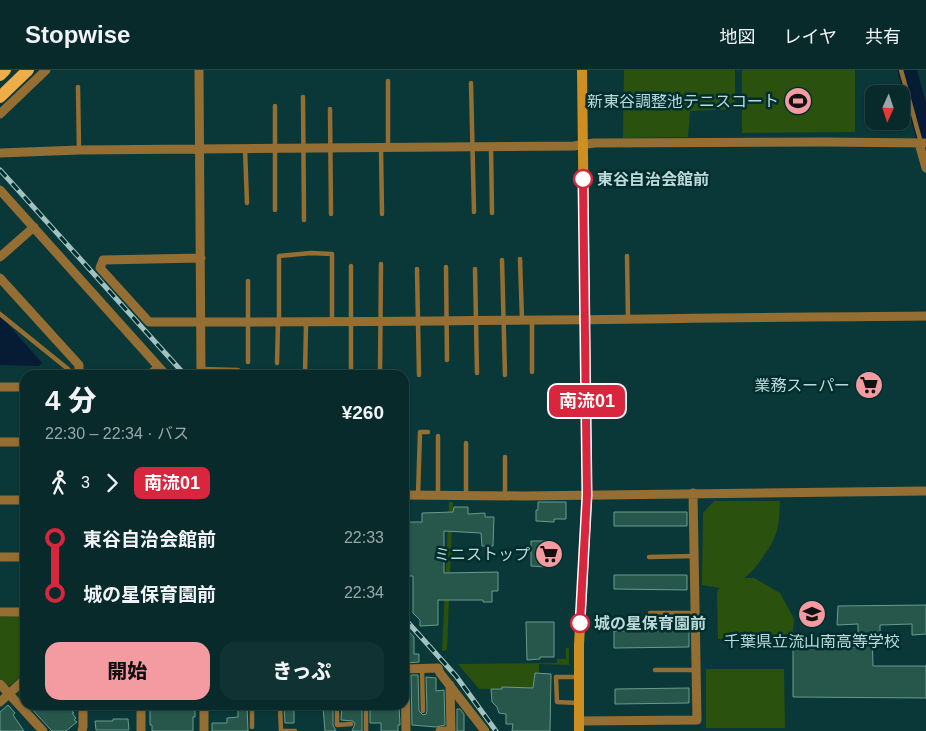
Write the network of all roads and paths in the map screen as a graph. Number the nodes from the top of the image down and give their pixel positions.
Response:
1 (5, 70) edge
2 (28, 70) edge
3 (46, 70) edge
4 (199, 70) edge
5 (582, 70) edge
6 (900, 70) edge
7 (0, 75) edge
8 (388, 81) dead end
9 (472, 83) dead end
10 (78, 87) dead end
11 (0, 96) edge
12 (303, 97) dead end
13 (275, 106) dead end
14 (330, 109) dead end
15 (0, 114) edge
16 (922, 143) edge
17 (582, 144) junction
18 (473, 146) junction
19 (491, 146) junction
20 (384, 148) junction
21 (245, 149) junction
22 (274, 149) junction
23 (303, 149) junction
24 (331, 149) junction
25 (79, 150) junction
26 (201, 150) junction
27 (0, 153) edge
28 (926, 168) edge
29 (0, 190) edge
30 (247, 203) dead end
31 (275, 210) dead end
32 (474, 212) dead end
33 (492, 213) dead end
34 (331, 214) dead end
35 (382, 214) dead end
36 (304, 220) dead end
37 (34, 227) junction
38 (627, 256) dead end
39 (0, 257) edge
40 (201, 258) junction
41 (520, 259) dead end
42 (502, 260) dead end
43 (381, 264) dead end
44 (351, 266) dead end
45 (446, 267) dead end
46 (417, 269) dead end
47 (475, 269) dead end
48 (0, 278) edge
49 (248, 280) dead end
50 (0, 314) edge
51 (926, 316) edge
52 (628, 318) junction
53 (585, 319) junction
54 (504, 320) junction
55 (522, 320) junction
56 (532, 320) junction
57 (446, 321) junction
58 (476, 321) junction
59 (201, 322) junction
60 (332, 322) junction
61 (352, 322) junction
62 (381, 322) junction
63 (418, 322) junction
64 (248, 323) junction
65 (278, 323) junction
66 (306, 323) junction
67 (447, 360) dead end
68 (248, 362) dead end
69 (276, 363) dead end
70 (159, 367) junction
71 (69, 370) edge
72 (79, 370) edge
73 (155, 370) edge
74 (162, 370) edge
75 (201, 370) edge
76 (305, 370) edge
77 (351, 370) edge
78 (380, 370) edge
79 (532, 372) dead end
80 (477, 373) dead end
81 (419, 375) dead end
82 (505, 375) dead end
83 (0, 387) edge
84 (20, 387) edge
85 (428, 432) dead end
86 (438, 436) dead end
87 (0, 442) edge
88 (20, 442) edge
89 (466, 443) dead end
90 (505, 457) dead end
91 (926, 491) edge
92 (694, 493) junction
93 (409, 495) edge
94 (418, 495) junction
95 (438, 495) junction
96 (466, 495) junction
97 (587, 495) junction
98 (505, 496) junction
99 (0, 500) edge
100 (20, 500) edge
101 (694, 556) junction
102 (0, 557) edge
103 (20, 557) edge
104 (649, 557) dead end
105 (0, 612) edge
106 (20, 612) edge
107 (650, 613) dead end
108 (695, 613) junction
109 (422, 668) junction
110 (409, 669) edge
111 (655, 670) dead end
112 (696, 670) junction
113 (579, 678) junction
114 (20, 683) edge
115 (0, 684) edge
116 (450, 685) junction
117 (9, 693) junction
118 (0, 702) edge
119 (580, 703) junction
120 (20, 705) edge
121 (24, 710) edge
122 (83, 710) edge
123 (141, 710) edge
124 (204, 710) edge
125 (252, 710) edge
126 (280, 710) edge
127 (337, 710) edge
128 (366, 710) edge
129 (405, 710) edge
130 (423, 711) dead end
131 (351, 724) dead end
132 (579, 726) edge
133 (252, 727) dead end
134 (43, 731) edge
135 (82, 731) edge
136 (141, 731) edge
137 (204, 731) edge
138 (281, 731) edge
139 (295, 731) edge
140 (366, 731) edge
141 (406, 731) edge
142 (440, 731) edge
143 (486, 731) edge

1 - 7 main road
2 - 11 main road
3 - 15 street
4 - 26 street
5 - 17 street
6 - 16 lane
8 - 20 lane
9 - 18 lane
10 - 25 lane
12 - 23 lane
13 - 22 lane
14 - 24 lane
16 - 17 street
16 - 28 street
17 - 19 street
17 - 53 street
18 - 19 street
18 - 20 street
18 - 32 lane
19 - 33 lane
20 - 24 street
20 - 35 lane
21 - 22 street
21 - 26 street
21 - 30 lane
22 - 23 street
22 - 31 lane
23 - 24 street
23 - 36 lane
24 - 34 lane
25 - 26 street
25 - 27 street
26 - 40 street
29 - 37 street
37 - 39 street
37 - 70 street
38 - 52 lane
40 - 59 street
40 - 59 street
41 - 55 lane
42 - 54 lane
43 - 62 lane
44 - 61 lane
45 - 57 lane
46 - 63 lane
47 - 58 lane
48 - 72 street
49 - 64 lane
50 - 71 lane
51 - 52 street
52 - 53 street
53 - 56 street
53 - 97 street
54 - 55 street
54 - 58 street
54 - 82 lane
55 - 56 street
56 - 79 lane
57 - 58 street
57 - 63 street
57 - 67 lane
58 - 80 lane
59 - 64 street
59 - 75 street
60 - 61 street
60 - 65 lane
60 - 66 street
61 - 62 street
61 - 77 lane
62 - 63 street
62 - 78 lane
63 - 81 lane
64 - 65 street
64 - 68 lane
65 - 66 street
65 - 69 lane
66 - 76 lane
70 - 73 street
70 - 74 street
83 - 84 street
85 - 94 lane
86 - 95 lane
87 - 88 street
89 - 96 lane
90 - 98 lane
91 - 92 street
92 - 97 street
92 - 101 street
93 - 94 street
94 - 95 street
95 - 96 street
96 - 98 street
97 - 98 street
97 - 113 street
99 - 100 street
101 - 104 lane
101 - 108 street
102 - 103 street
105 - 106 street
107 - 108 lane
108 - 112 street
109 - 110 street
109 - 116 street
109 - 130 lane
111 - 112 lane
112 - 132 street
113 - 119 street
113 - 119 lane
114 - 117 street
115 - 117 street
116 - 142 street
116 - 143 street
117 - 118 street
117 - 120 street
119 - 132 street
121 - 134 street
122 - 135 street
123 - 136 street
124 - 137 street
125 - 133 lane
126 - 138 lane
127 - 131 lane
128 - 140 lane
129 - 141 street
138 - 139 lane

